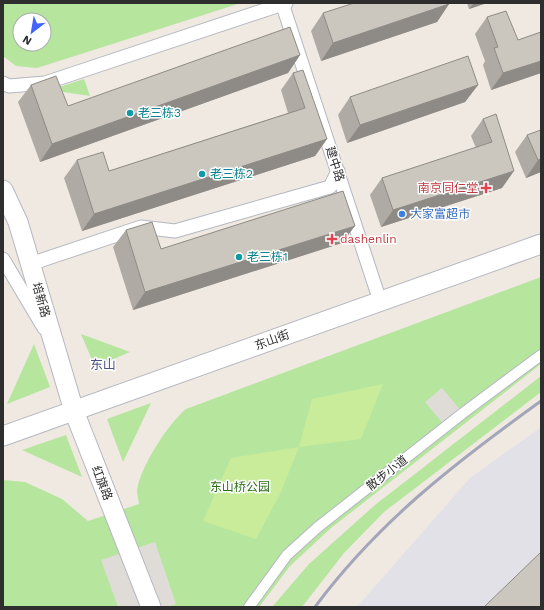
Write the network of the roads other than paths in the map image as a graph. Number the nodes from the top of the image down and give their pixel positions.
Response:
1 (284, 3) edge
2 (3, 83) edge
3 (338, 172) junction
4 (3, 190) edge
5 (541, 244) edge
6 (3, 260) edge
7 (30, 264) junction
8 (8, 280) edge
9 (380, 301) junction
10 (54, 345) junction
11 (541, 355) edge
12 (74, 411) junction
13 (3, 436) edge
14 (150, 607) edge
15 (250, 607) edge

1 - 2 street
1 - 3 street, 建中路
3 - 7 street
3 - 9 street, 建中路
4 - 7 main road, 培新路
5 - 9 main road, 东山街
6 - 8 street
7 - 10 main road, 培新路
8 - 10 street
9 - 12 main road, 东山街
10 - 12 main road, 培新路
11 - 15 street, 散步小道
12 - 13 main road, 东山街
12 - 14 main road, 红旗路

